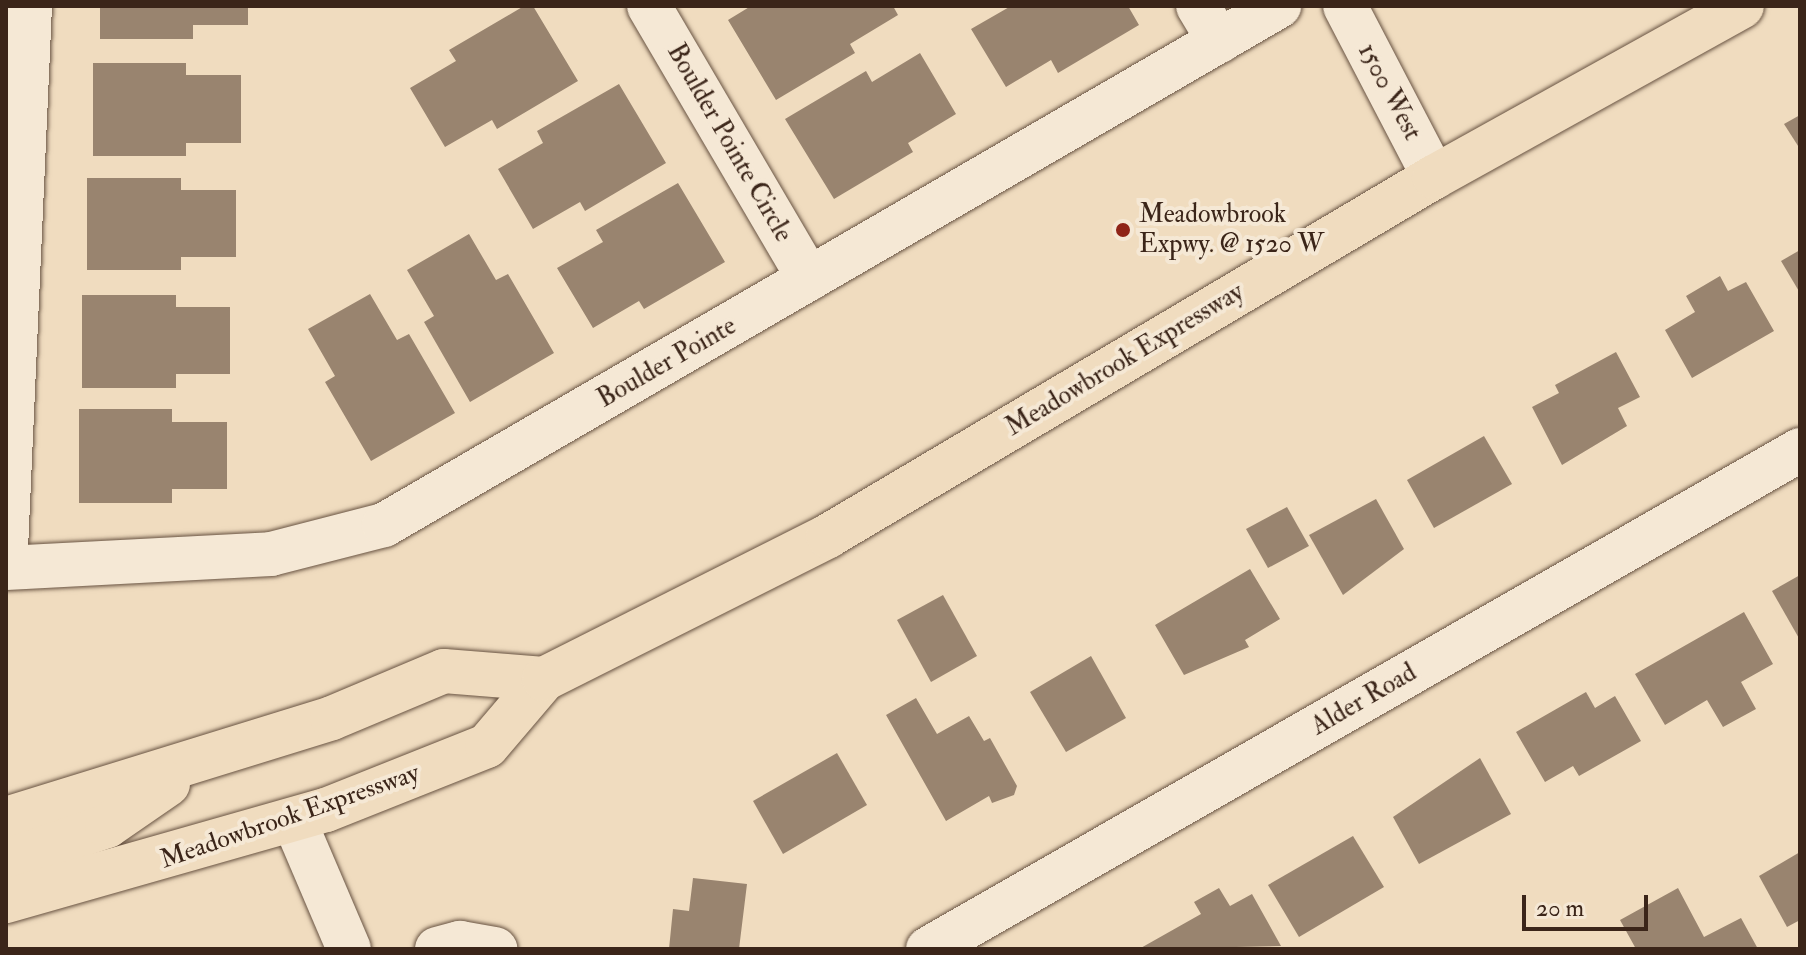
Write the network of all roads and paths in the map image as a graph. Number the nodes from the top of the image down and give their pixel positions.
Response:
1 (30, 6) edge
2 (649, 6) edge
3 (1279, 6) edge
4 (1345, 6) edge
5 (1742, 6) edge
6 (1209, 24) edge
7 (1434, 177) junction
8 (809, 279) junction
9 (1800, 450) edge
10 (6, 549) edge
11 (6, 568) edge
12 (544, 679) junction
13 (196, 764) junction
14 (6, 819) edge
15 (294, 820) junction
16 (6, 861) edge
17 (6, 901) edge
18 (349, 949) edge
19 (437, 949) edge
20 (495, 949) edge
21 (928, 949) edge

1 - 10 street
2 - 8 street, Boulder Pointe Circle
3 - 6 street, Boulder Pointe
4 - 7 street, 1500 West
5 - 7 main road, Meadowbrook Expressway
6 - 8 street, Boulder Pointe
7 - 12 main road, Meadowbrook Expressway
8 - 11 street, Boulder Pointe
9 - 21 street, Alder Road
12 - 13 main road
12 - 15 main road, Meadowbrook Expressway
13 - 14 main road
13 - 16 main road
15 - 17 main road, Meadowbrook Expressway
15 - 18 street
19 - 20 street

